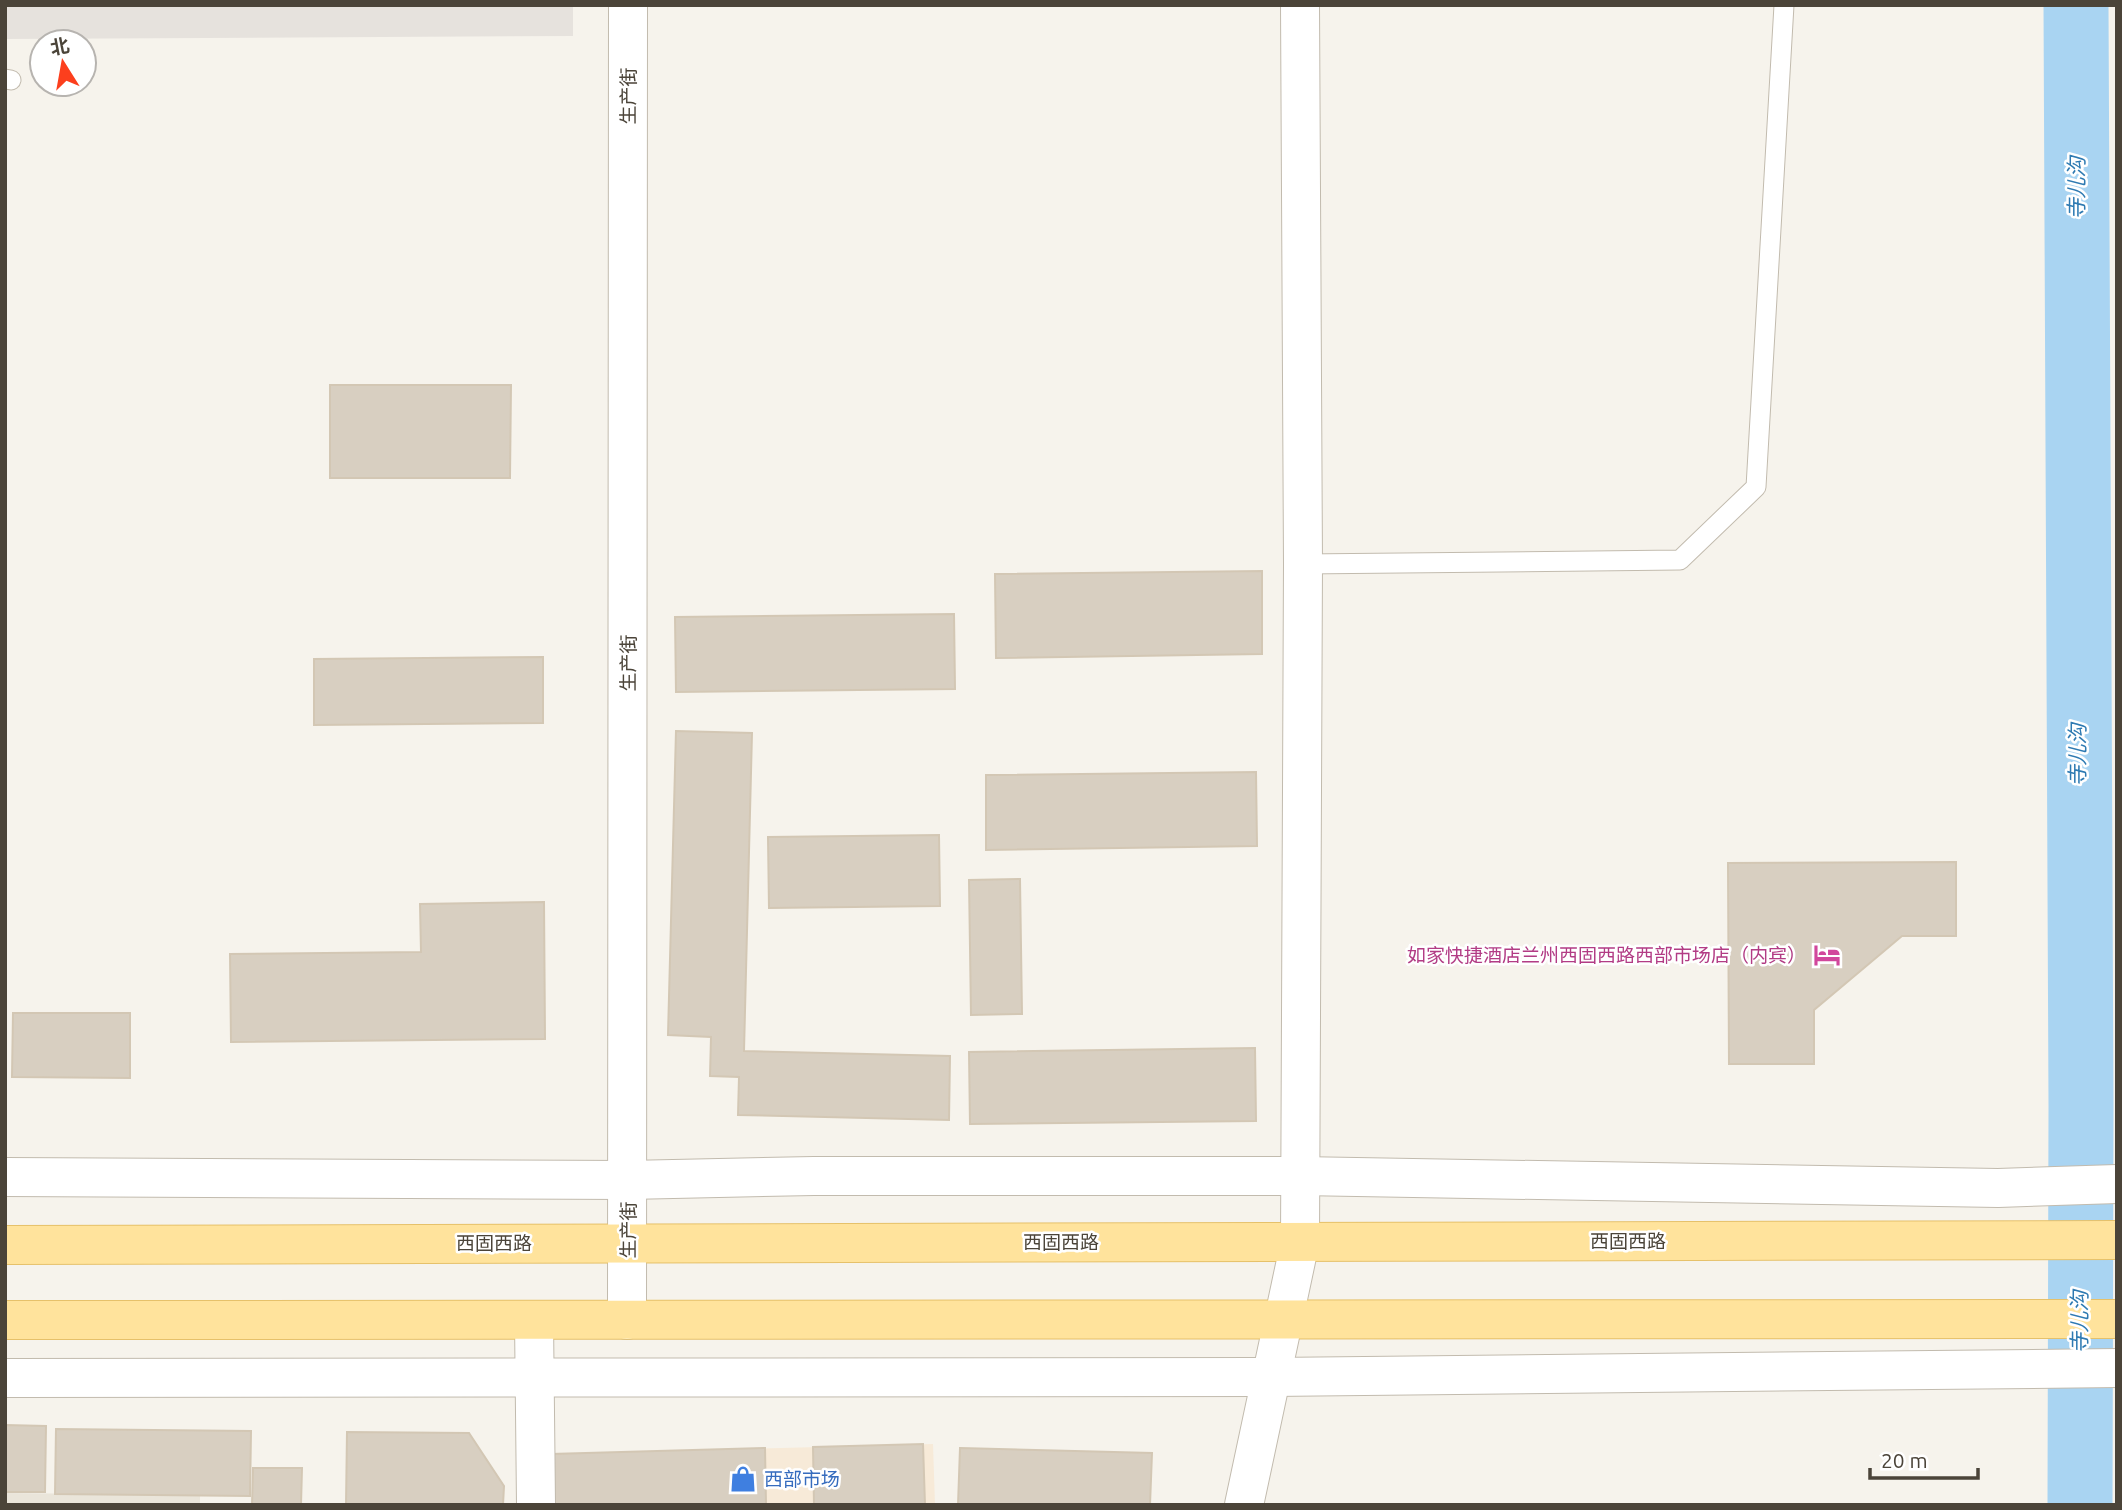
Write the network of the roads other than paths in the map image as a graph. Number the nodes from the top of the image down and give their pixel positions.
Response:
1 (628, 5) edge
2 (1300, 5) edge
3 (1784, 5) edge
4 (1303, 564) junction
5 (5, 1177) edge
6 (1300, 1177) junction
7 (628, 1180) junction
8 (2117, 1184) edge
9 (2117, 1240) edge
10 (1300, 1242) junction
11 (628, 1243) junction
12 (5, 1245) edge
13 (2117, 1319) edge
14 (5, 1320) edge
15 (534, 1320) junction
16 (627, 1320) junction
17 (1284, 1321) junction
18 (2117, 1368) edge
19 (534, 1377) junction
20 (1272, 1377) junction
21 (5, 1378) edge
22 (536, 1505) edge
23 (1244, 1505) edge

1 - 7 street, 生产街
2 - 4 street
3 - 4 lane
4 - 6 street
5 - 7 street
6 - 7 street
6 - 8 street
6 - 10 street
7 - 11 street, 生产街
9 - 10 main road, 西固西路
10 - 11 main road, 西固西路
10 - 17 street
11 - 12 main road, 西固西路
11 - 16 street, 生产街
13 - 17 main road
14 - 15 main road
15 - 16 main road
15 - 19 street
16 - 17 main road
17 - 20 street
18 - 20 street
19 - 20 street
19 - 21 street
19 - 22 street
20 - 23 street

